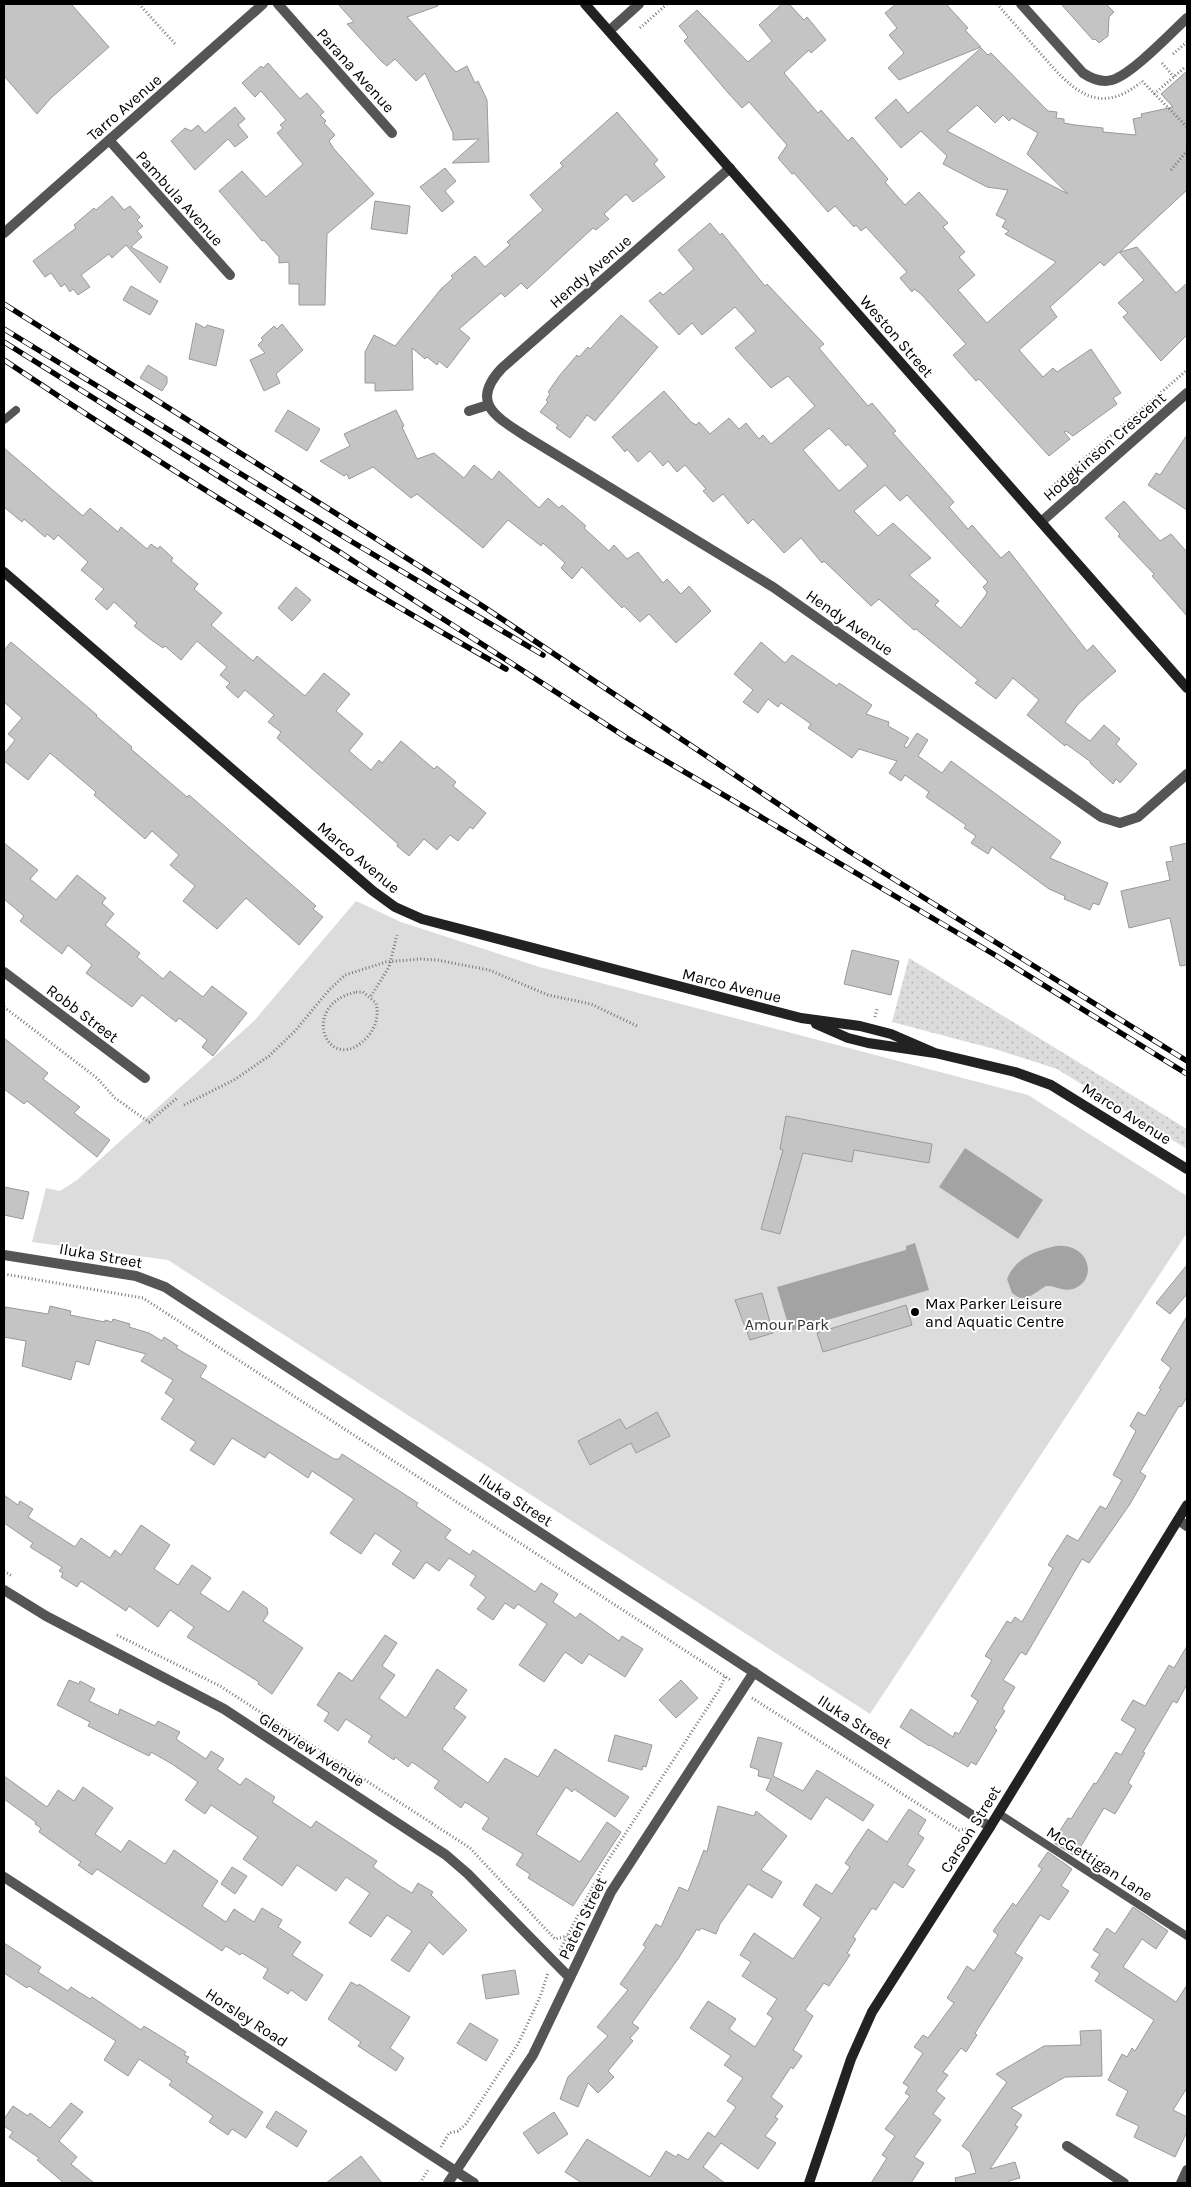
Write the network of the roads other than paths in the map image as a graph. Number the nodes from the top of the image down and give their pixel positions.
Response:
1 (263, 4) edge
2 (278, 4) edge
3 (585, 4) edge
4 (640, 4) edge
5 (1021, 4) edge
6 (1187, 18) edge
7 (609, 31) junction
8 (392, 133) dead end
9 (109, 140) junction
10 (730, 168) junction
11 (4, 233) edge
12 (230, 275) dead end
13 (1187, 393) edge
14 (488, 405) junction
15 (16, 410) dead end
16 (470, 412) dead end
17 (4, 420) edge
18 (1041, 522) junction
19 (4, 572) edge
20 (1187, 688) edge
21 (1187, 774) edge
22 (4, 972) edge
23 (806, 1019) junction
24 (935, 1053) junction
25 (145, 1078) dead end
26 (1187, 1169) edge
27 (4, 1254) edge
28 (1187, 1504) edge
29 (1178, 1520) junction
30 (1187, 1526) edge
31 (4, 1590) edge
32 (754, 1672) junction
33 (998, 1813) junction
34 (990, 1827) junction
35 (4, 1877) edge
36 (1187, 1936) edge
37 (570, 1978) junction
38 (1067, 2146) dead end
39 (1187, 2170) edge
40 (457, 2172) junction
41 (448, 2183) edge
42 (474, 2183) edge
43 (809, 2183) edge
44 (1124, 2183) edge
45 (1181, 2183) edge

1 - 9 street, Tarro Avenue
2 - 8 street, Parana Avenue
3 - 7 street, Weston Street
4 - 7 street
5 - 6 street
7 - 10 street, Weston Street
9 - 11 street, Tarro Avenue
9 - 12 street, Pambula Avenue
10 - 14 street, Hendy Avenue
10 - 18 street, Weston Street
13 - 18 street, Hodgkinson Crescent
14 - 16 street
14 - 21 street, Hendy Avenue
15 - 17 lane
18 - 20 street, Weston Street
19 - 23 street, Marco Avenue
22 - 25 street, Robb Street
23 - 24 street, Marco Avenue
23 - 24 street, Marco Avenue
24 - 26 street, Marco Avenue
27 - 32 street, Iluka Street
28 - 29 street, Carson Street
29 - 30 street
29 - 33 street, Carson Street
31 - 37 street, Glenview Avenue
32 - 34 street, Iluka Street
32 - 37 street, Paten Street
33 - 34 street, Carson Street
33 - 36 lane, McGettigan Lane
34 - 43 street, Carson Street
35 - 40 street, Horsley Road
37 - 40 street, Paten Street
38 - 44 street
39 - 45 street
40 - 41 street, Paten Street
40 - 42 street, Horsley Road

